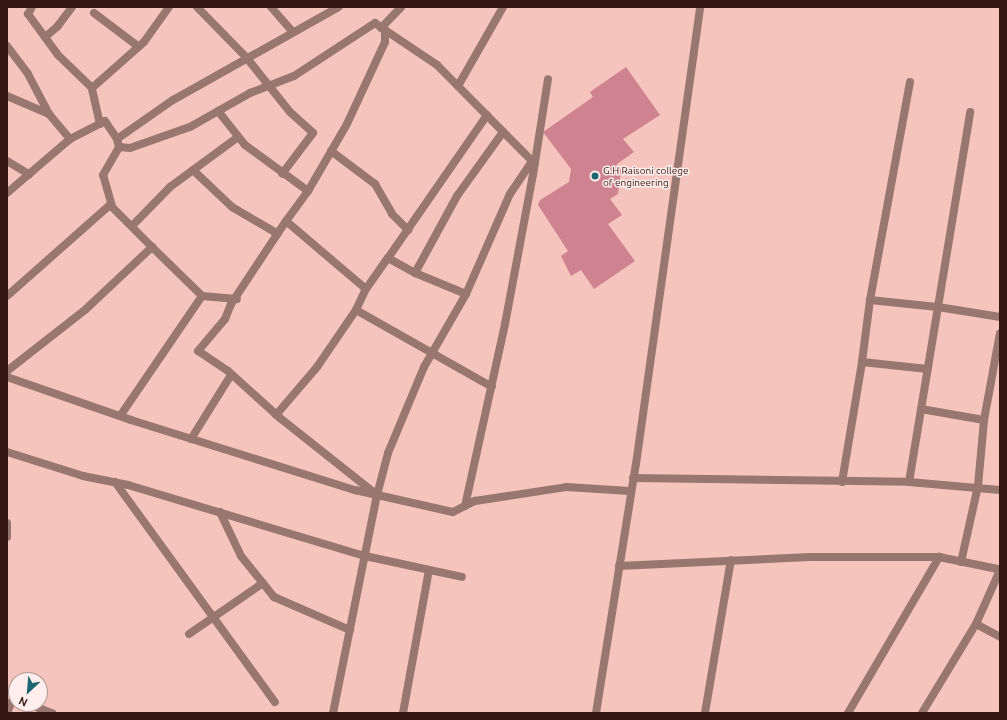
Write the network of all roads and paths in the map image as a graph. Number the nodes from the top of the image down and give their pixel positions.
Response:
1 (32, 7) edge
2 (72, 7) edge
3 (170, 7) edge
4 (197, 7) edge
5 (271, 7) edge
6 (338, 7) edge
7 (401, 7) edge
8 (503, 7) edge
9 (700, 7) edge
10 (94, 13) dead end
11 (383, 29) junction
12 (293, 32) junction
13 (45, 37) junction
14 (7, 46) edge
15 (139, 47) junction
16 (246, 57) junction
17 (548, 79) dead end
18 (910, 82) dead end
19 (269, 86) junction
20 (458, 86) junction
21 (92, 88) junction
22 (7, 96) edge
23 (218, 111) junction
24 (970, 112) dead end
25 (49, 114) junction
26 (487, 115) junction
27 (100, 124) junction
28 (503, 132) junction
29 (238, 138) junction
30 (70, 139) junction
31 (118, 143) junction
32 (331, 151) junction
33 (7, 161) edge
34 (533, 163) junction
35 (193, 170) junction
36 (29, 174) junction
37 (282, 174) junction
38 (308, 191) junction
39 (7, 193) edge
40 (112, 206) junction
41 (286, 221) junction
42 (132, 226) junction
43 (408, 230) junction
44 (278, 234) junction
45 (152, 247) junction
46 (388, 258) junction
47 (415, 273) junction
48 (366, 289) junction
49 (466, 294) junction
50 (7, 296) edge
51 (202, 296) junction
52 (237, 299) junction
53 (870, 300) junction
54 (938, 306) junction
55 (356, 310) junction
56 (1000, 317) edge
57 (1000, 333) edge
58 (431, 352) junction
59 (862, 362) junction
60 (928, 369) junction
61 (7, 371) edge
62 (231, 375) junction
63 (7, 377) edge
64 (492, 387) junction
65 (921, 409) junction
66 (276, 415) junction
67 (120, 416) junction
68 (984, 420) junction
69 (191, 439) junction
70 (7, 452) edge
71 (633, 478) junction
72 (115, 482) junction
73 (842, 482) junction
74 (909, 482) junction
75 (978, 486) junction
76 (1000, 490) edge
77 (630, 491) junction
78 (377, 495) junction
79 (465, 506) junction
80 (220, 512) junction
81 (7, 523) edge
82 (7, 537) edge
83 (364, 556) junction
84 (939, 557) junction
85 (731, 560) junction
86 (961, 562) junction
87 (619, 566) junction
88 (428, 570) junction
89 (999, 570) edge
90 (462, 577) dead end
91 (263, 583) junction
92 (212, 616) junction
93 (976, 624) junction
94 (350, 630) junction
95 (188, 634) dead end
96 (1000, 637) edge
97 (275, 702) dead end
98 (333, 713) edge
99 (403, 713) edge
100 (596, 713) edge
101 (705, 713) edge
102 (848, 713) edge
103 (922, 713) edge

1 - 13 street
2 - 13 street
3 - 15 street
4 - 16 street
5 - 12 street
6 - 12 street
7 - 11 street
8 - 20 street
9 - 71 street
10 - 15 street
11 - 19 street
11 - 20 street
11 - 32 street
12 - 16 street
13 - 21 street
14 - 25 street
15 - 21 street
16 - 19 street
16 - 31 street
17 - 34 street
18 - 53 street
19 - 23 street
19 - 37 street
20 - 26 street
21 - 27 street
22 - 25 street
23 - 29 street
23 - 31 street
24 - 54 street
25 - 30 street
26 - 28 street
26 - 43 street
27 - 30 street
27 - 31 street
28 - 34 street
28 - 47 street
29 - 35 street
29 - 37 street
30 - 36 street
31 - 40 street
32 - 38 street
32 - 43 street
33 - 36 street
34 - 49 street
34 - 64 street
35 - 42 street
35 - 44 street
36 - 39 street
37 - 38 street
38 - 41 street
40 - 42 street
40 - 50 street
41 - 44 street
41 - 48 street
42 - 45 street
43 - 46 street
44 - 52 street
45 - 51 street
45 - 61 street
46 - 47 street
46 - 48 street
47 - 49 street
48 - 55 street
49 - 58 street
51 - 52 street
51 - 67 street
52 - 62 street
53 - 54 street
53 - 59 street
54 - 56 street
54 - 60 street
55 - 58 street
55 - 66 street
57 - 68 street
58 - 64 street
58 - 78 street
59 - 60 street
59 - 73 street
60 - 65 street
62 - 66 street
62 - 69 street
63 - 67 street
64 - 79 street
65 - 68 street
65 - 74 street
66 - 78 street
67 - 69 street
68 - 75 street
69 - 78 street
70 - 72 street
71 - 73 street
71 - 77 street
72 - 80 street
72 - 92 street
73 - 74 street
74 - 75 street
75 - 76 street
75 - 86 street
77 - 79 street
77 - 87 street
78 - 79 street
78 - 83 street
80 - 83 street
80 - 91 street
81 - 82 street
83 - 88 street
83 - 94 street
84 - 85 street
84 - 86 street
84 - 102 street
85 - 87 street
85 - 101 street
86 - 89 street
87 - 100 street
88 - 90 street
88 - 99 street
89 - 93 street
91 - 92 street
91 - 94 street
92 - 95 street
92 - 97 street
93 - 96 street
93 - 103 street
94 - 98 street

